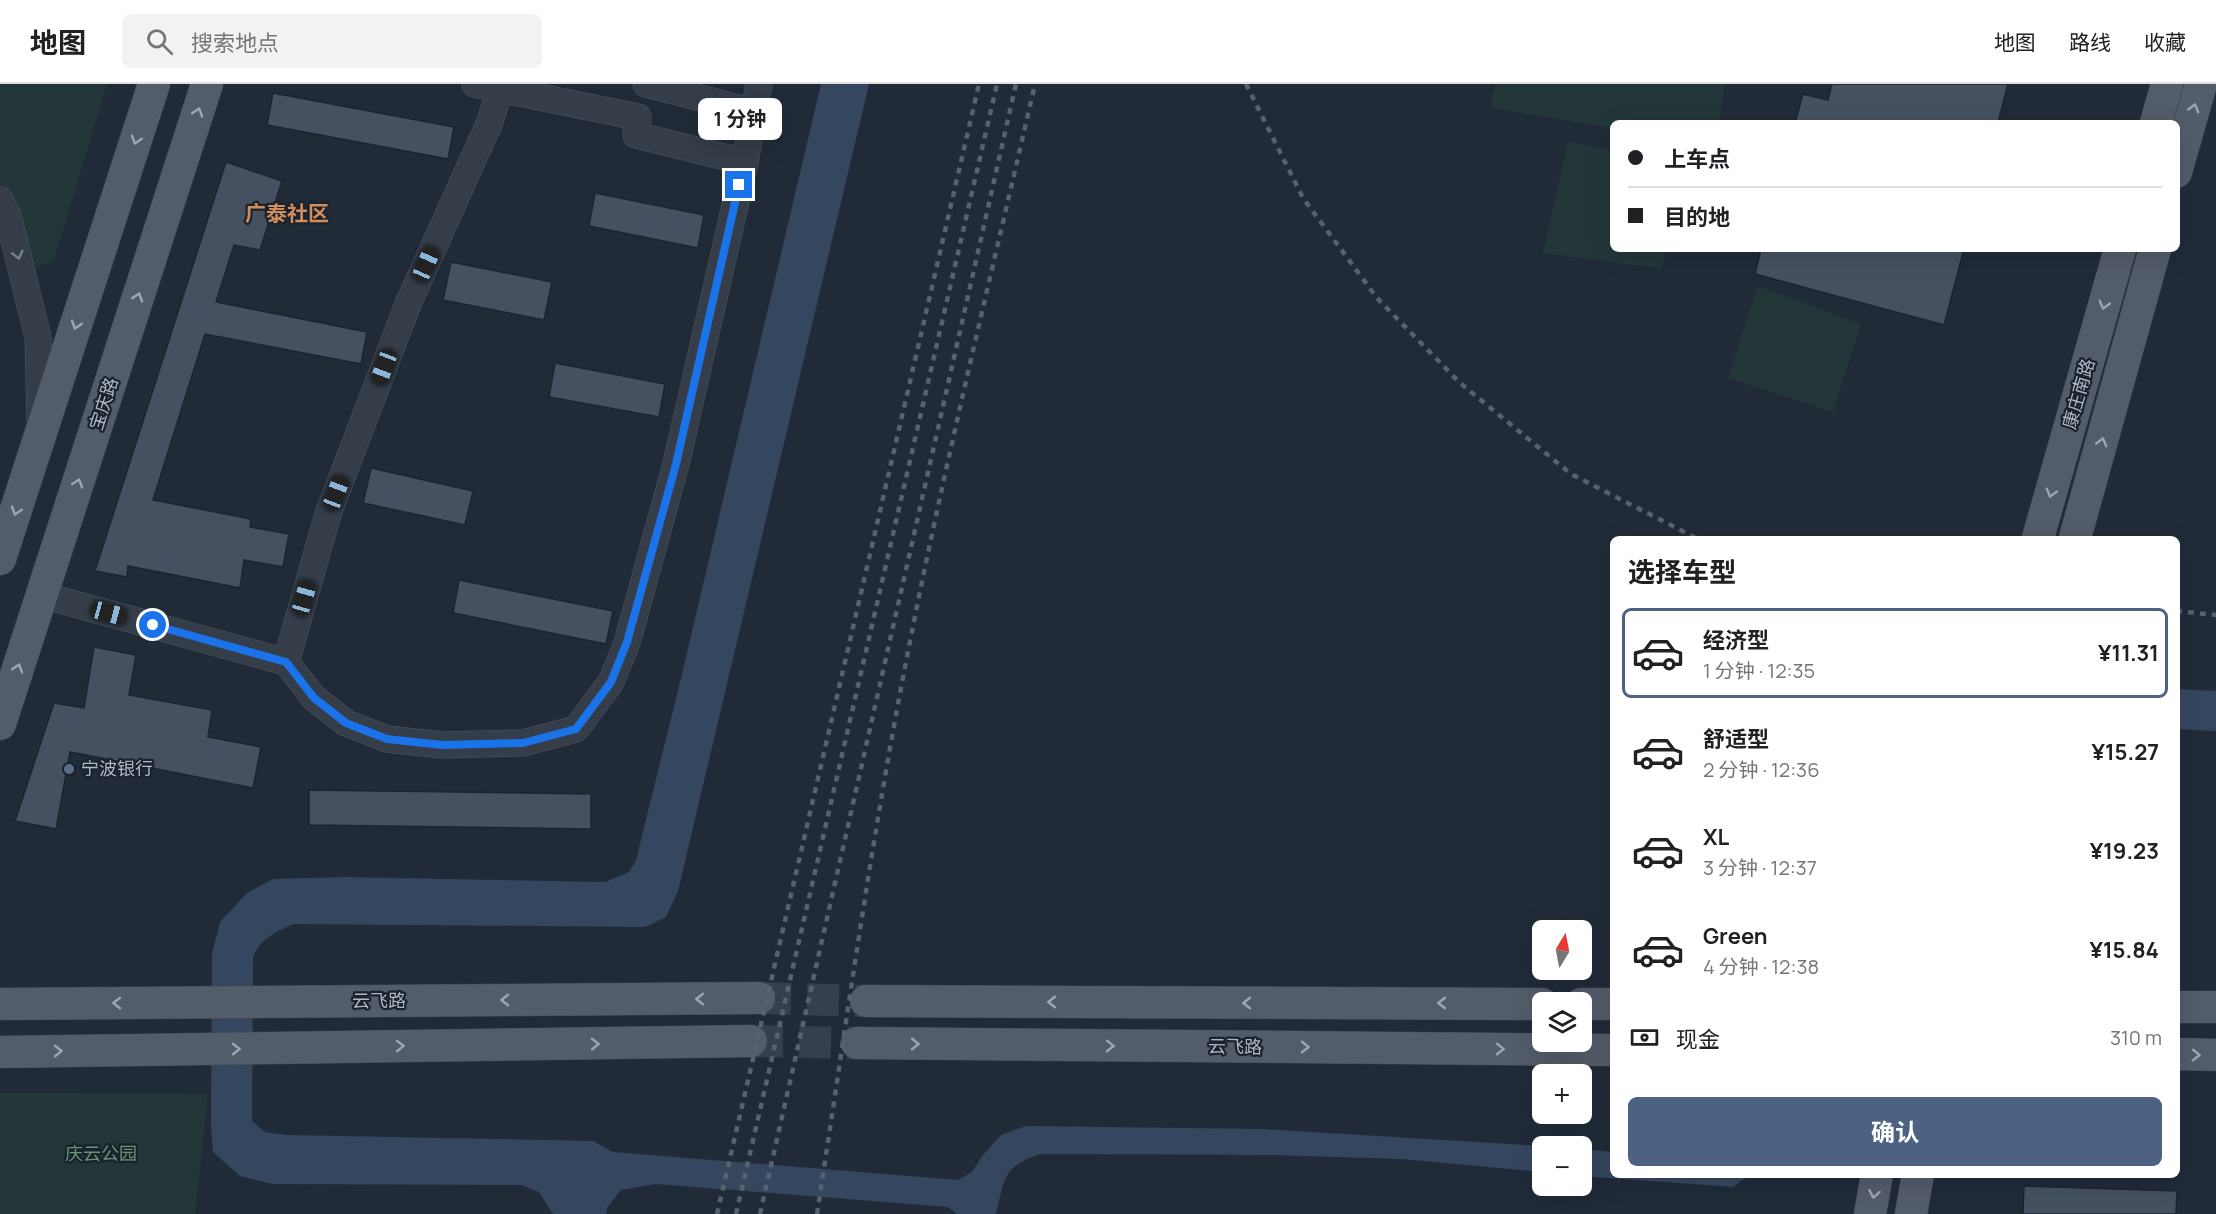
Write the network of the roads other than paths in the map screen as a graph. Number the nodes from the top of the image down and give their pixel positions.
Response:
1 (154, 84) edge
2 (207, 84) edge
3 (476, 84) edge
4 (646, 84) edge
5 (759, 84) edge
6 (2167, 84) edge
7 (2201, 84) edge
8 (502, 87) edge
9 (754, 112) junction
10 (2157, 120) edge
11 (2180, 158) edge
12 (745, 162) junction
13 (0, 200) edge
14 (2119, 252) edge
15 (2154, 252) edge
16 (41, 433) junction
17 (2039, 536) edge
18 (2076, 536) edge
19 (0, 559) edge
20 (42, 594) junction
21 (286, 662) junction
22 (0, 724) edge
23 (759, 998) tunnel mouth
24 (867, 1001) tunnel mouth
25 (0, 1004) edge
26 (1532, 1004) edge
27 (1592, 1004) edge
28 (1610, 1004) edge
29 (2180, 1007) edge
30 (2216, 1007) edge
31 (751, 1041) tunnel mouth
32 (857, 1043) tunnel mouth
33 (1610, 1050) edge
34 (0, 1052) edge
35 (2180, 1054) edge
36 (2216, 1055) edge
37 (1876, 1178) edge
38 (1917, 1178) edge
39 (1870, 1214) edge
40 (1911, 1214) edge

1 -> 16 main road
20 -> 2 main road, 宝庆路
3 - 8 street
4 - 9 street
5 - 9 street
6 - 10 main road
11 -> 7 main road
8 - 12 street
8 - 21 street
9 - 12 street
12 - 21 street
13 -> 16 street
14 -> 17 main road, 康庄南路
18 -> 15 main road, 康庄南路
16 -> 19 main road
20 - 21 street
22 -> 20 main road, 宝庆路
23 -> 25 main road, 云飞路
26 -> 24 main road
27 - 28 main road
29 - 30 main road
34 -> 31 main road
32 -> 33 main road, 云飞路
35 -> 36 main road
37 -> 39 main road
38 - 40 main road

